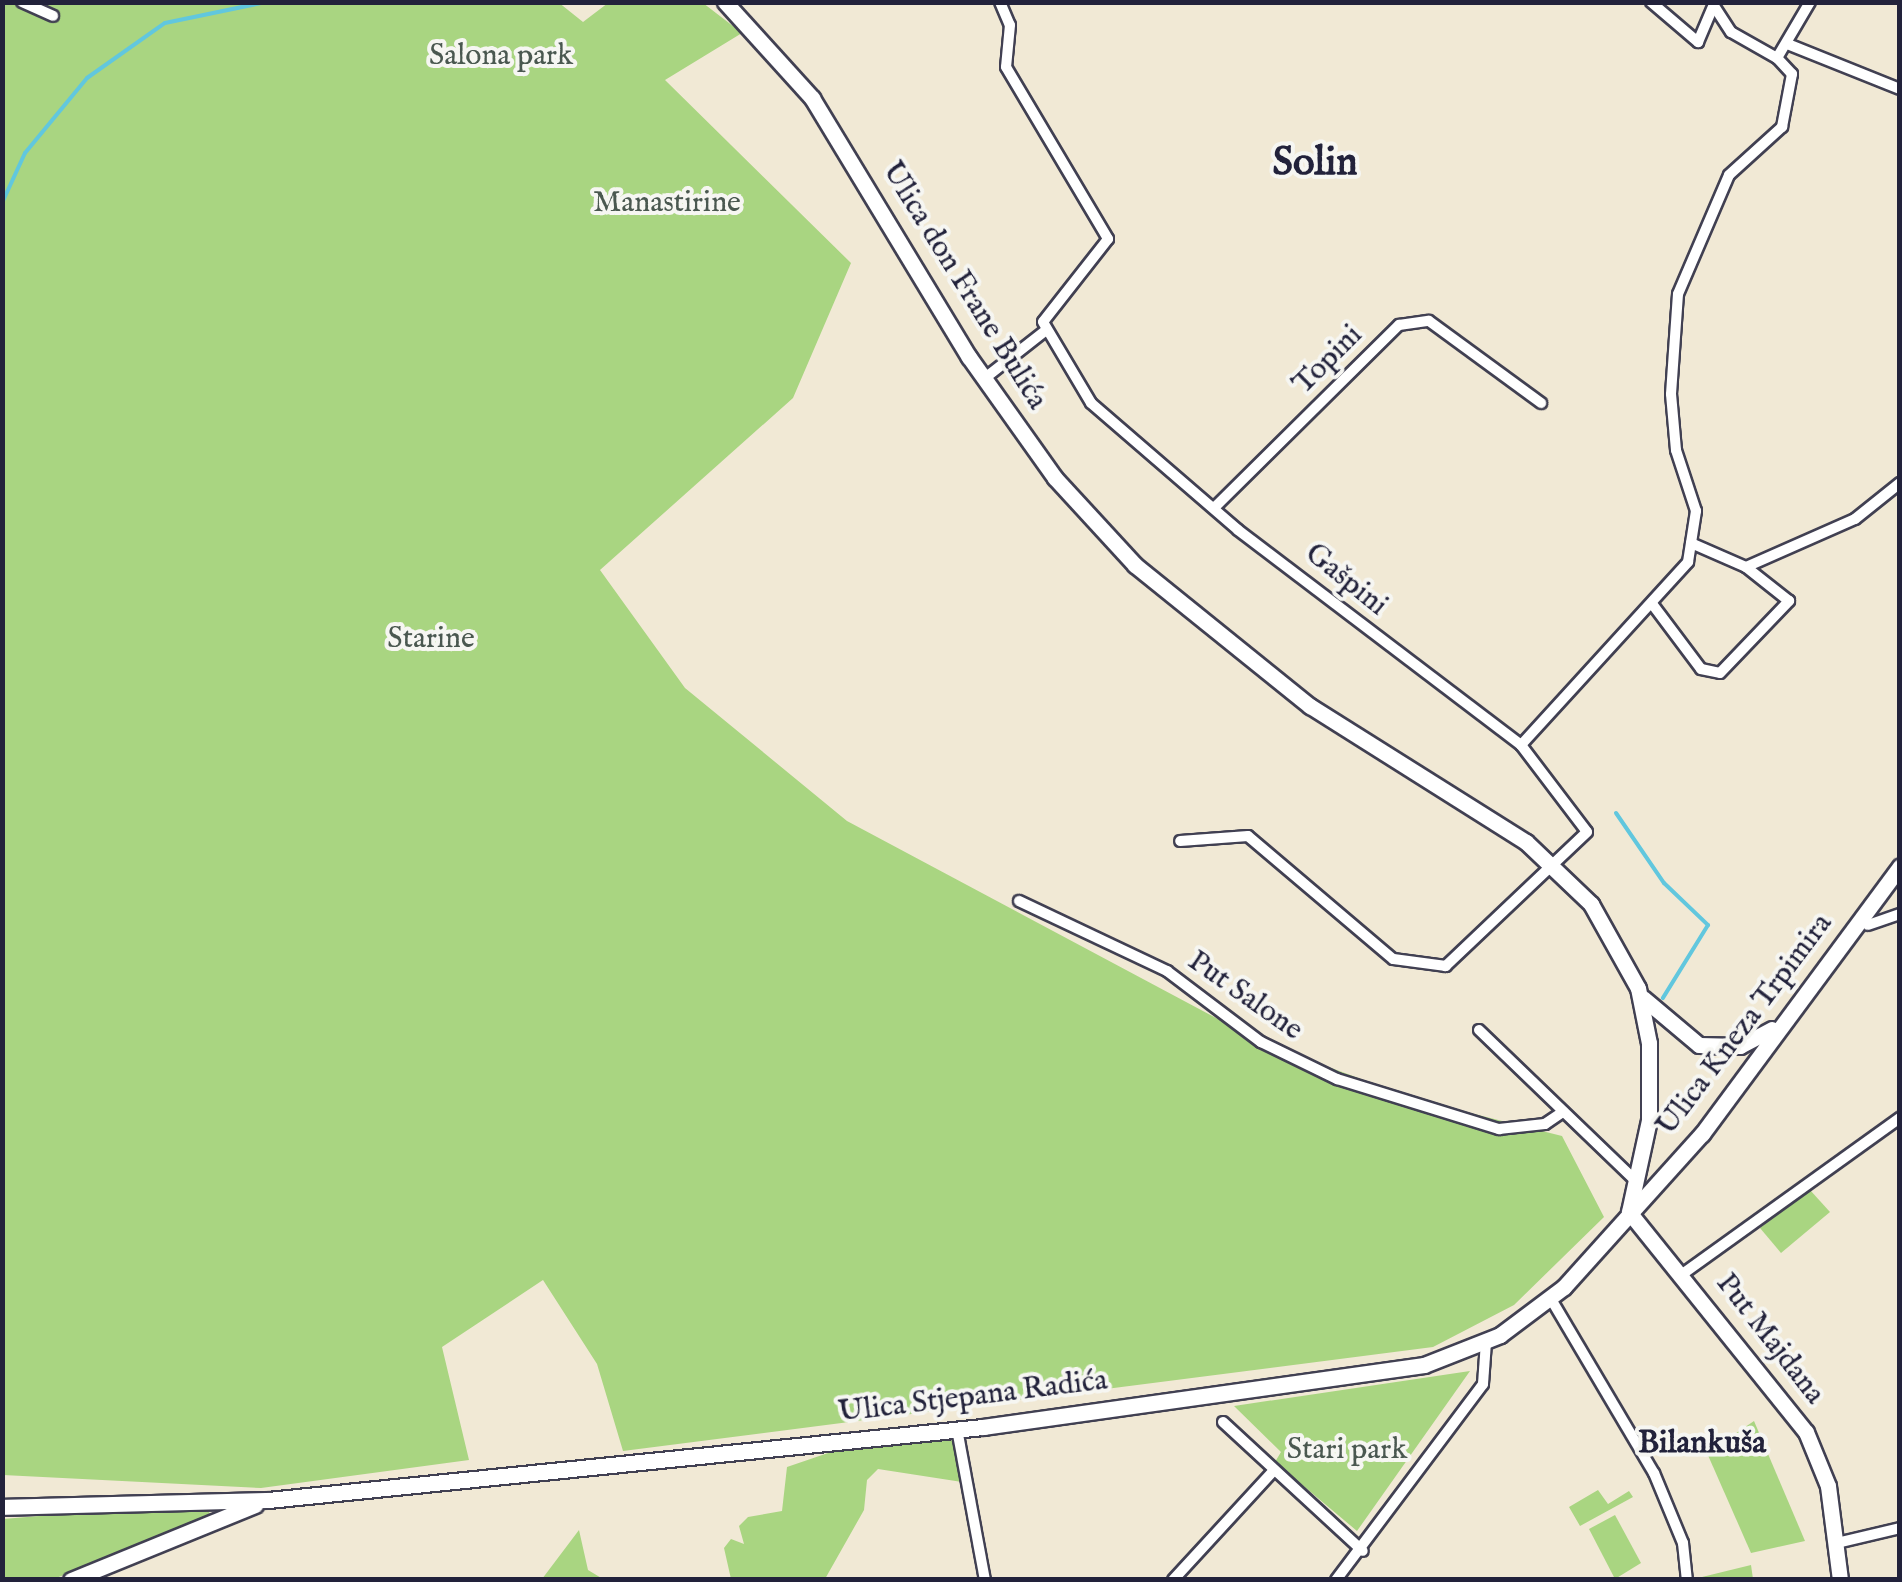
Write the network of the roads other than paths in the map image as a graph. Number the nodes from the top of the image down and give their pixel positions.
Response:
1 (22, 2) edge
2 (726, 2) edge
3 (1000, 2) edge
4 (1651, 2) edge
5 (1810, 2) edge
6 (1715, 5) edge
7 (53, 16) dead end
8 (1790, 45) junction
9 (1776, 58) junction
10 (1898, 83) edge
11 (1045, 331) junction
12 (985, 378) junction
13 (1541, 403) dead end
14 (1900, 483) edge
15 (1215, 507) junction
16 (1692, 543) junction
17 (1746, 567) junction
18 (1653, 605) junction
19 (1521, 745) junction
20 (1180, 841) dead end
21 (1557, 866) junction
22 (1898, 871) edge
23 (1019, 901) dead end
24 (1900, 914) edge
25 (1868, 925) dead end
26 (1640, 993) junction
27 (1782, 1020) junction
28 (1479, 1030) dead end
29 (1718, 1048) junction
30 (1738, 1084) junction
31 (1563, 1112) junction
32 (1900, 1118) edge
33 (1634, 1179) junction
34 (1628, 1212) junction
35 (1684, 1272) junction
36 (1551, 1299) junction
37 (1486, 1342) junction
38 (1223, 1422) dead end
39 (957, 1429) junction
40 (1274, 1470) junction
41 (268, 1500) junction
42 (2, 1506) edge
43 (1900, 1528) edge
44 (1837, 1543) junction
45 (1363, 1551) junction
46 (71, 1580) edge
47 (985, 1580) edge
48 (1174, 1580) edge
49 (1336, 1580) edge
50 (1687, 1580) edge
51 (1840, 1580) edge

1 - 7 street
2 - 12 main road, Ulica don Frane Bulića
3 - 11 street
4 - 6 street
5 - 8 street
6 - 9 street
8 - 9 street
8 - 10 street
9 - 16 street
11 - 12 street
11 - 15 street, Gašpini
12 - 21 main road, Ulica don Frane Bulića
13 - 15 street, Topini
14 - 17 street
15 - 19 street, Gašpini
16 - 17 street
16 - 18 street
17 - 18 street
18 - 19 street
19 - 21 street, Gašpini
20 - 21 street
21 - 26 main road, Ulica don Frane Bulića
22 - 27 main road, Ulica Kneza Trpimira
23 - 31 street, Put Salone
24 - 25 street
26 - 29 main road, Ulica don Frane Bulića
26 - 33 main road, Ulica don Frane Bulića
27 - 29 main road
27 - 30 main road, Ulica Kneza Trpimira
28 - 31 street
29 - 30 main road
30 - 34 main road, Ulica Kneza Trpimira
31 - 33 street
32 - 35 street
33 - 34 main road, Ulica don Frane Bulića
34 - 35 main road, Put Majdana
34 - 36 main road, Ulica Stjepana Radića
35 - 44 main road, Put Majdana
36 - 37 main road, Ulica Stjepana Radića
36 - 50 street
37 - 39 main road, Ulica Stjepana Radića
37 - 45 street
38 - 40 street
39 - 41 main road, Ulica Stjepana Radića
39 - 47 street
40 - 45 street
40 - 48 street
41 - 42 main road
41 - 46 main road
43 - 44 street
44 - 51 main road, Put Majdana
45 - 49 street

